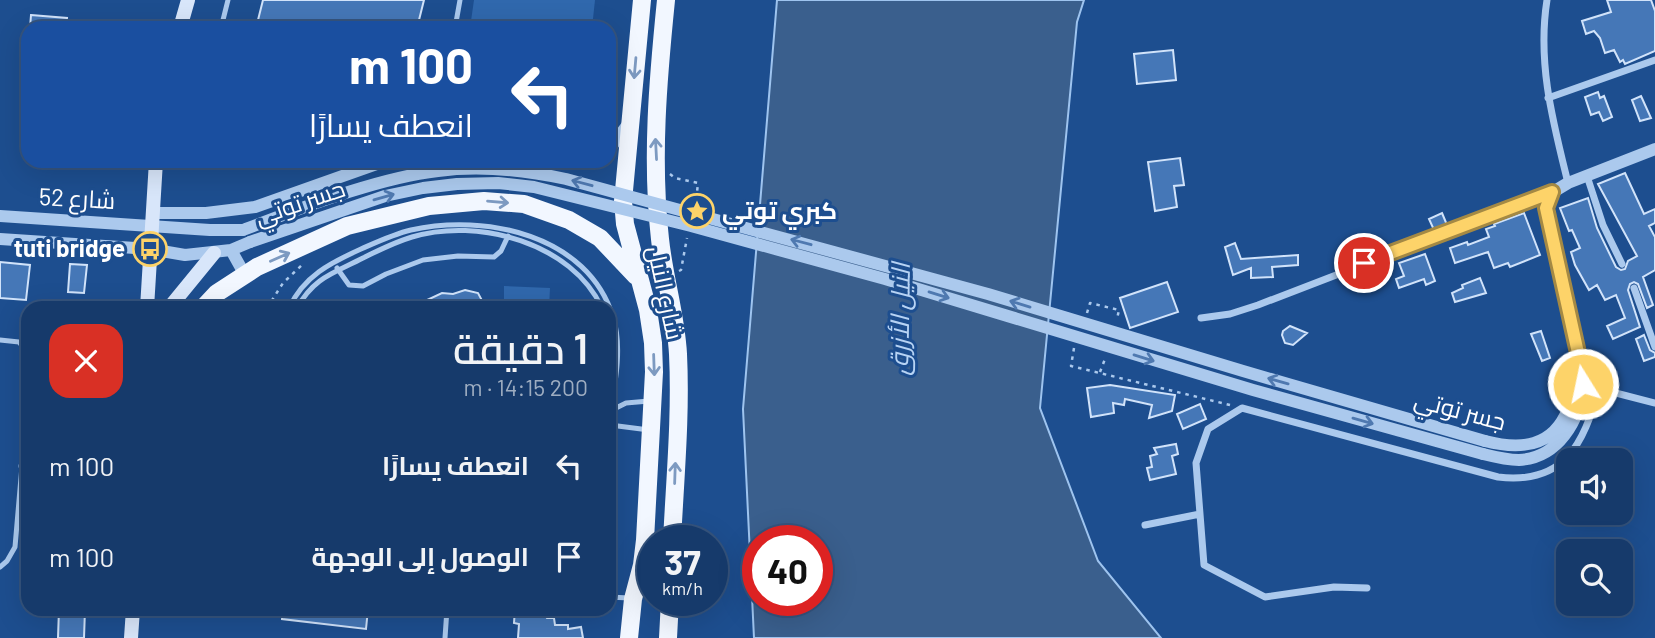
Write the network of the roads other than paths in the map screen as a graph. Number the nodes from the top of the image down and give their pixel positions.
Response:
1 (188, 0) edge
2 (228, 0) edge
3 (460, 0) edge
4 (642, 0) edge
5 (666, 0) edge
6 (1547, 0) edge
7 (182, 21) edge
8 (223, 21) edge
9 (456, 21) edge
10 (1655, 60) edge
11 (1548, 97) junction
12 (631, 120) junction
13 (616, 140) edge
14 (1655, 149) edge
15 (156, 168) edge
16 (365, 168) edge
17 (1587, 176) junction
18 (1568, 183) junction
19 (1552, 192) junction
20 (0, 216) edge
21 (153, 219) junction
22 (508, 236) junction
23 (0, 239) edge
24 (150, 249) junction
25 (230, 250) junction
26 (214, 253) junction
27 (333, 262) junction
28 (1622, 264) dead end
29 (338, 270) junction
30 (245, 275) junction
31 (642, 282) junction
32 (1634, 288) dead end
33 (148, 301) edge
34 (174, 301) edge
35 (210, 301) edge
36 (293, 301) edge
37 (302, 301) edge
38 (598, 301) edge
39 (606, 301) edge
40 (1200, 318) dead end
41 (616, 336) edge
42 (0, 340) edge
43 (21, 344) edge
44 (1655, 347) edge
45 (616, 376) edge
46 (1579, 383) junction
47 (1599, 389) junction
48 (653, 401) junction
49 (1655, 403) edge
50 (616, 406) edge
51 (616, 427) edge
52 (651, 430) junction
53 (1484, 447) junction
54 (21, 498) edge
55 (1200, 514) junction
56 (673, 525) edge
57 (1145, 525) dead end
58 (0, 567) edge
59 (1367, 588) dead end
60 (616, 598) edge
61 (632, 599) junction
62 (133, 616) edge
63 (447, 616) edge
64 (669, 616) edge
65 (131, 638) edge
66 (445, 638) edge
67 (629, 638) edge
68 (668, 638) edge

1 - 7 main road
2 - 8 lane
3 - 9 lane
4 -> 12 main road, شارع النيل
56 -> 5 main road, شارع النيل
6 - 11 street
10 - 11 street
11 - 18 street
12 - 13 street
12 - 31 main road, شارع النيل
14 - 17 street
15 - 21 main road
16 - 21 street
17 - 18 street
17 - 28 street
18 - 19 street
19 - 40 street
19 - 46 street, جسر توتي
20 - 21 street, شارع 52
21 - 24 main road
53 -> 21 street, جسر توتي, bridge
22 - 29 lane
22 - 29 lane
22 - 38 lane
23 - 24 street, شارع 52
24 - 26 street, شارع 52
24 - 33 main road
25 - 26 street, جسر توتي
25 - 30 street
25 -> 53 street, جسر توتي, bridge
26 - 34 main road
27 - 29 lane
27 - 36 lane
27 - 39 lane
29 - 37 lane
30 -> 31 main road
30 - 35 main road
31 -> 48 main road, شارع النيل
32 - 44 street
41 - 45 lane
42 - 43 lane
46 - 47 street
46 - 53 street, جسر توتي
47 - 49 street
47 - 55 street
48 - 50 lane
48 - 52 main road, شارع النيل
51 - 52 lane
52 - 61 main road, شارع النيل
54 - 58 lane
55 - 57 street
55 - 59 street
60 - 61 lane
61 - 67 main road, شارع النيل
62 - 65 main road
63 - 66 lane
64 - 68 main road

